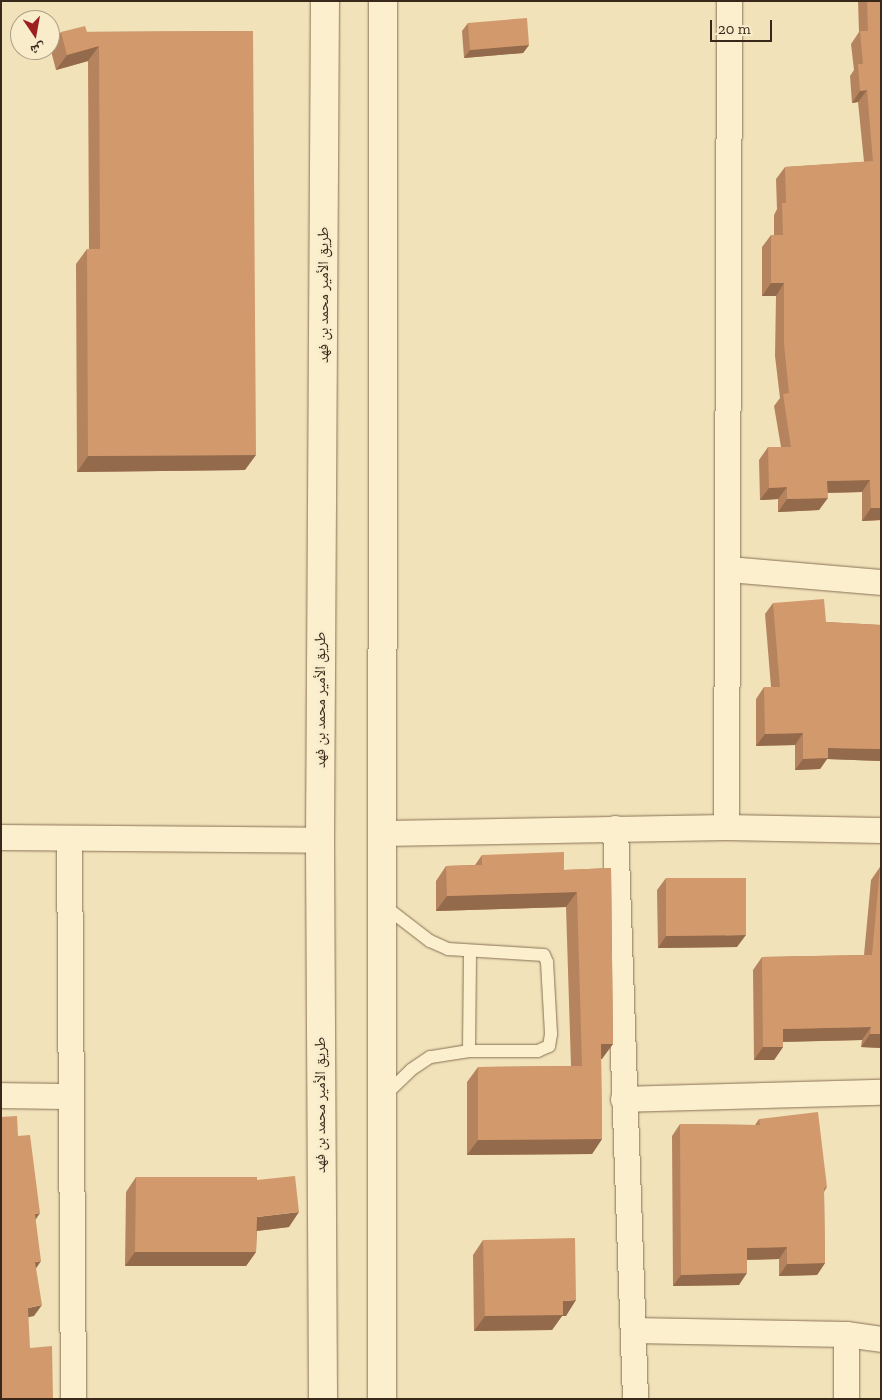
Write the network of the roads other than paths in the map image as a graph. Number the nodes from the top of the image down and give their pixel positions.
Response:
1 (325, 1) edge
2 (383, 1) edge
3 (729, 1) edge
4 (729, 568) junction
5 (881, 582) edge
6 (726, 827) junction
7 (615, 828) junction
8 (881, 830) edge
9 (383, 833) junction
10 (1, 837) edge
11 (69, 840) junction
12 (320, 840) junction
13 (383, 905) junction
14 (470, 952) junction
15 (470, 1051) junction
16 (881, 1092) edge
17 (1, 1095) edge
18 (70, 1096) junction
19 (383, 1097) junction
20 (623, 1099) junction
21 (633, 1330) junction
22 (846, 1334) junction
23 (881, 1339) edge
24 (73, 1399) edge
25 (323, 1399) edge
26 (382, 1399) edge
27 (635, 1399) edge
28 (846, 1399) edge

1 - 12 street, طريق الأمير محمد بن فهد
2 - 9 street
3 - 4 street
4 - 5 street
4 - 6 street
6 - 7 street
6 - 8 street
7 - 9 street
7 - 20 street
9 - 13 street
10 - 11 street
11 - 12 street
11 - 18 street
12 - 25 street, طريق الأمير محمد بن فهد
13 - 14 lane
13 - 19 street
14 - 15 lane
14 - 15 lane
15 - 19 lane
16 - 20 street
17 - 18 street
18 - 24 street
19 - 26 street
20 - 21 street
21 - 22 street
21 - 27 street
22 - 23 street
22 - 28 street

